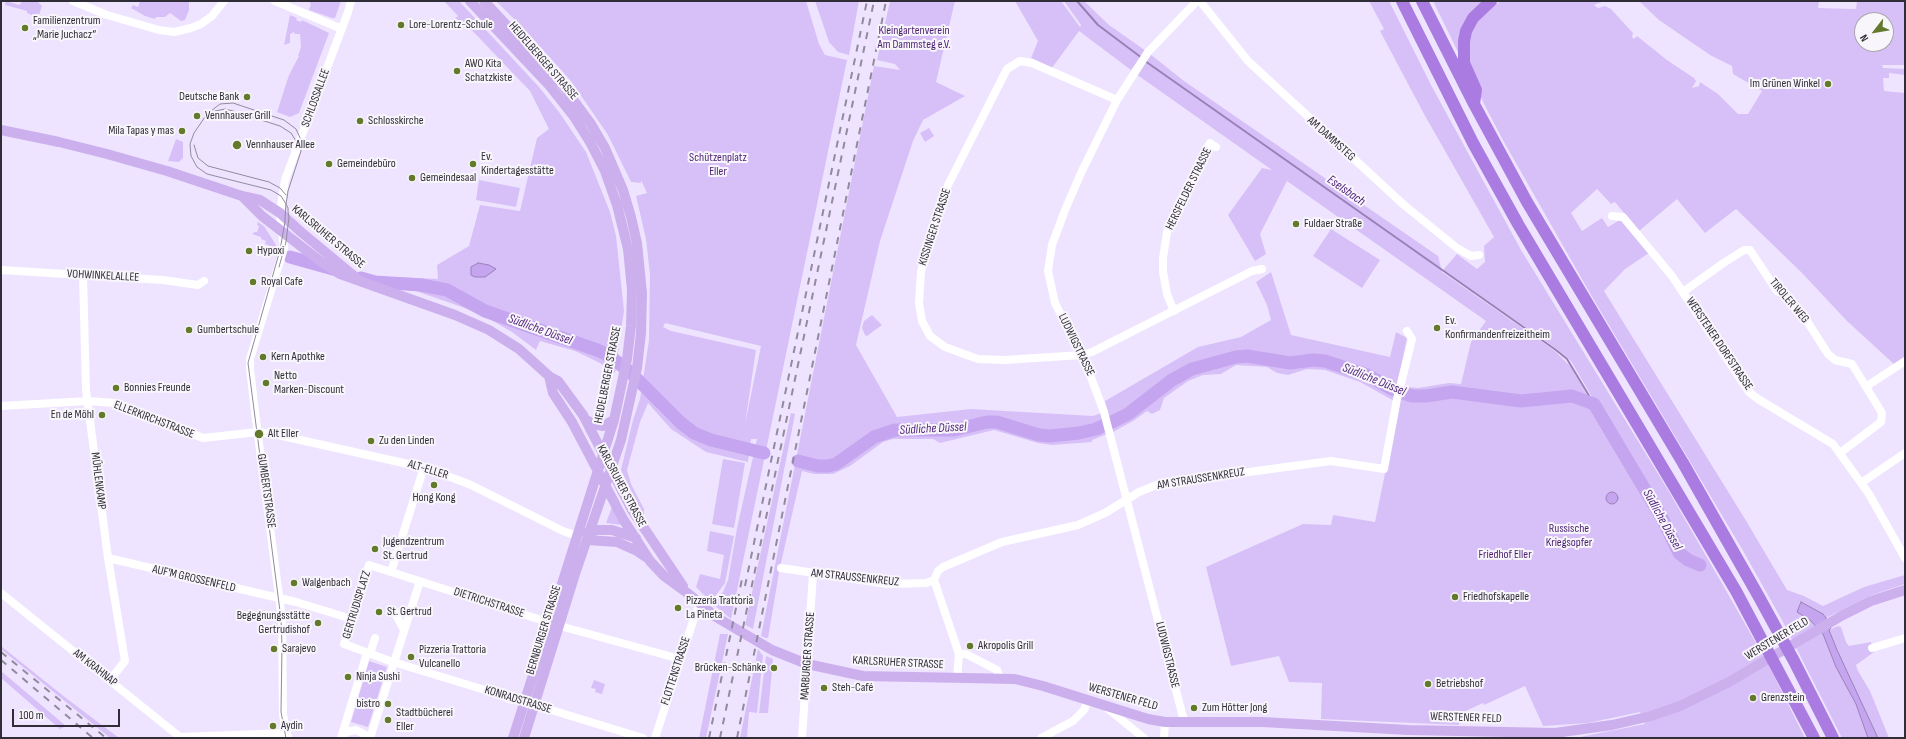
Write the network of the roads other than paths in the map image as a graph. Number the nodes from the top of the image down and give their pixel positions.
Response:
1 (73, 1) edge
2 (224, 1) edge
3 (275, 1) edge
4 (351, 1) edge
5 (354, 1) edge
6 (470, 1) edge
7 (484, 1) edge
8 (1198, 1) edge
9 (1402, 1) edge
10 (1422, 1) edge
11 (1491, 1) edge
12 (348, 12) junction
13 (342, 29) junction
14 (1117, 100) junction
15 (1474, 104) junction
16 (1, 130) edge
17 (1216, 147) dead end
18 (242, 196) junction
19 (280, 213) junction
20 (1612, 216) dead end
21 (301, 232) junction
22 (285, 239) junction
23 (1479, 255) dead end
24 (334, 262) junction
25 (1, 270) edge
26 (1262, 270) dead end
27 (83, 275) junction
28 (204, 281) dead end
29 (1684, 292) junction
30 (1174, 311) junction
31 (1408, 331) dead end
32 (1082, 355) junction
33 (1905, 361) edge
34 (549, 376) junction
35 (1867, 386) junction
36 (88, 401) junction
37 (1, 406) edge
38 (586, 420) junction
39 (614, 420) junction
40 (258, 432) junction
41 (1840, 453) junction
42 (1905, 453) edge
43 (604, 454) junction
44 (424, 467) junction
45 (597, 470) junction
46 (611, 470) junction
47 (1861, 483) junction
48 (606, 486) junction
49 (1127, 500) junction
50 (589, 535) junction
51 (576, 536) junction
52 (634, 537) junction
53 (108, 558) junction
54 (1905, 558) edge
55 (650, 561) junction
56 (780, 568) dead end
57 (671, 570) junction
58 (391, 572) junction
59 (813, 574) junction
60 (934, 580) junction
61 (420, 581) junction
62 (1905, 590) edge
63 (1, 593) edge
64 (690, 595) junction
65 (280, 599) junction
66 (700, 604) junction
67 (394, 611) dead end
68 (352, 619) junction
69 (550, 622) junction
70 (560, 626) junction
71 (404, 630) junction
72 (375, 638) dead end
73 (1905, 638) edge
74 (1872, 648) dead end
75 (369, 653) junction
76 (959, 654) junction
77 (680, 659) junction
78 (393, 662) junction
79 (807, 664) junction
80 (1000, 678) junction
81 (957, 679) junction
82 (110, 680) junction
83 (1088, 700) junction
84 (529, 703) junction
85 (1105, 706) junction
86 (1184, 721) junction
87 (1165, 722) junction
88 (287, 735) edge
89 (341, 738) edge
90 (366, 738) edge
91 (370, 738) edge
92 (513, 738) edge
93 (524, 738) edge
94 (643, 738) edge
95 (655, 738) edge
96 (802, 738) edge
97 (1041, 738) edge
98 (1144, 738) edge
99 (1164, 738) edge
100 (1814, 738) edge
101 (1833, 738) edge

1 - 2 street
3 - 13 street
4 - 12 street, SCHLOSSALLEE
5 - 12 street, SCHLOSSALLEE
6 - 39 main road, HEIDELBERGER STRASSE
7 - 46 main road, HEIDELBERGER STRASSE
8 - 14 street, LUDWIGSTRASSE
8 - 23 street, AM DAMMSTEG
9 - 100 highway
10 - 15 highway
11 - 15 highway
12 - 13 street, SCHLOSSALLEE
13 - 19 street, SCHLOSSALLEE
14 - 32 street, LUDWIGSTRASSE
14 - 32 street, KISSINGER STRASSE
15 - 101 highway
16 - 18 main road
17 - 30 street, HERSFELDER STRASSE
18 - 19 main road
18 - 22 main road
19 - 21 main road, KARLSRUHER STRASSE
19 - 22 street, SCHLOSSALLEE
20 - 29 street, WERSTENER DORFSTRASSE
21 - 22 main road
21 - 24 main road, KARLSRUHER STRASSE
22 - 24 main road, KARLSRUHER STRASSE
22 - 40 street, GUMBERTSTRASSE
24 - 34 main road, KARLSRUHER STRASSE
25 - 27 street, VOHWINKELALLEE
26 - 30 street
27 - 28 street, VOHWINKELALLEE
27 - 36 street, MÜHLENKAMP
29 - 35 street, TIROLER WEG
29 - 41 street, WERSTENER DORFSTRASSE
30 - 32 street
31 - 49 street, AM STRAUSSENKREUZ
32 - 49 street, LUDWIGSTRASSE
33 - 35 street
34 - 38 main road, KARLSRUHER STRASSE
34 - 45 main road, KARLSRUHER STRASSE
35 - 41 street, TIROLER WEG
36 - 37 street, ELLERKIRCHSTRASSE
36 - 40 street, ELLERKIRCHSTRASSE
36 - 53 street, MÜHLENKAMP
38 - 39 main road
38 - 43 main road, KARLSRUHER STRASSE
39 - 43 main road, HEIDELBERGER STRASSE
40 - 44 street, ALT-ELLER
40 - 65 street, GUMBERTSTRASSE
41 - 47 street, WERSTENER DORFSTRASSE
42 - 47 street
43 - 45 main road, HEIDELBERGER STRASSE
43 - 46 main road, KARLSRUHER STRASSE
44 - 51 street, ALT-ELLER
44 - 58 street
45 - 48 main road, KARLSRUHER STRASSE
45 - 51 main road, HEIDELBERGER STRASSE
46 - 48 main road, HEIDELBERGER STRASSE
46 - 57 main road, KARLSRUHER STRASSE
47 - 54 street, WERSTENER DORFSTRASSE
48 - 50 main road, HEIDELBERGER STRASSE
48 - 52 main road, KARLSRUHER STRASSE
49 - 60 street, AM STRAUSSENKREUZ
49 - 86 street, LUDWIGSTRASSE
50 - 51 main road
50 - 52 main road
50 - 55 main road
50 - 70 main road, BERNBURGER STRASSE
51 - 69 main road, BERNBURGER STRASSE
52 - 55 main road, KARLSRUHER STRASSE
52 - 57 main road
53 - 65 street, AUF'M GROSSENFELD
53 - 82 street, MÜHLENKAMP
55 - 64 main road, KARLSRUHER STRASSE
56 - 59 street, AM STRAUSSENKREUZ
57 - 64 main road, KARLSRUHER STRASSE
58 - 61 street, DIETRICHSTRASSE
58 - 68 street, GERTRUDISPLATZ
59 - 60 street, AM STRAUSSENKREUZ
59 - 79 street, MARBURGER STRASSE
60 - 76 street
61 - 69 street, DIETRICHSTRASSE
61 - 71 street
62 - 86 main road, WERSTENER FELD
63 - 82 street, AM KRAHNAP
64 - 66 main road, KARLSRUHER STRASSE
65 - 68 street, AUF'M GROSSENFELD
65 - 88 street, GUMBERTSTRASSE
66 - 77 street, FLOTTENSTRASSE
66 - 79 main road, KARLSRUHER STRASSE
67 - 71 street
68 - 75 street, GERTRUDISPLATZ
69 - 70 street, DIETRICHSTRASSE
69 - 84 main road, BERNBURGER STRASSE
70 - 77 street, DIETRICHSTRASSE
70 - 84 main road, BERNBURGER STRASSE
71 - 78 street
72 - 75 street
73 - 74 street
75 - 78 street, GERTRUDISPLATZ
75 - 89 street
76 - 80 street
76 - 81 street
77 - 95 street, FLOTTENSTRASSE
78 - 84 street, KONRADSTRASSE
78 - 91 street
79 - 81 main road, KARLSRUHER STRASSE
79 - 96 street, MARBURGER STRASSE
80 - 81 main road, WERSTENER FELD
80 - 83 main road, WERSTENER FELD
82 - 88 street, AM KRAHNAP
83 - 85 main road, WERSTENER FELD
83 - 97 street
84 - 92 main road, BERNBURGER STRASSE
84 - 93 main road, BERNBURGER STRASSE
84 - 94 street, KONRADSTRASSE
85 - 87 main road, WERSTENER FELD
85 - 98 street
86 - 87 main road, WERSTENER FELD
87 - 99 street
89 - 90 street

